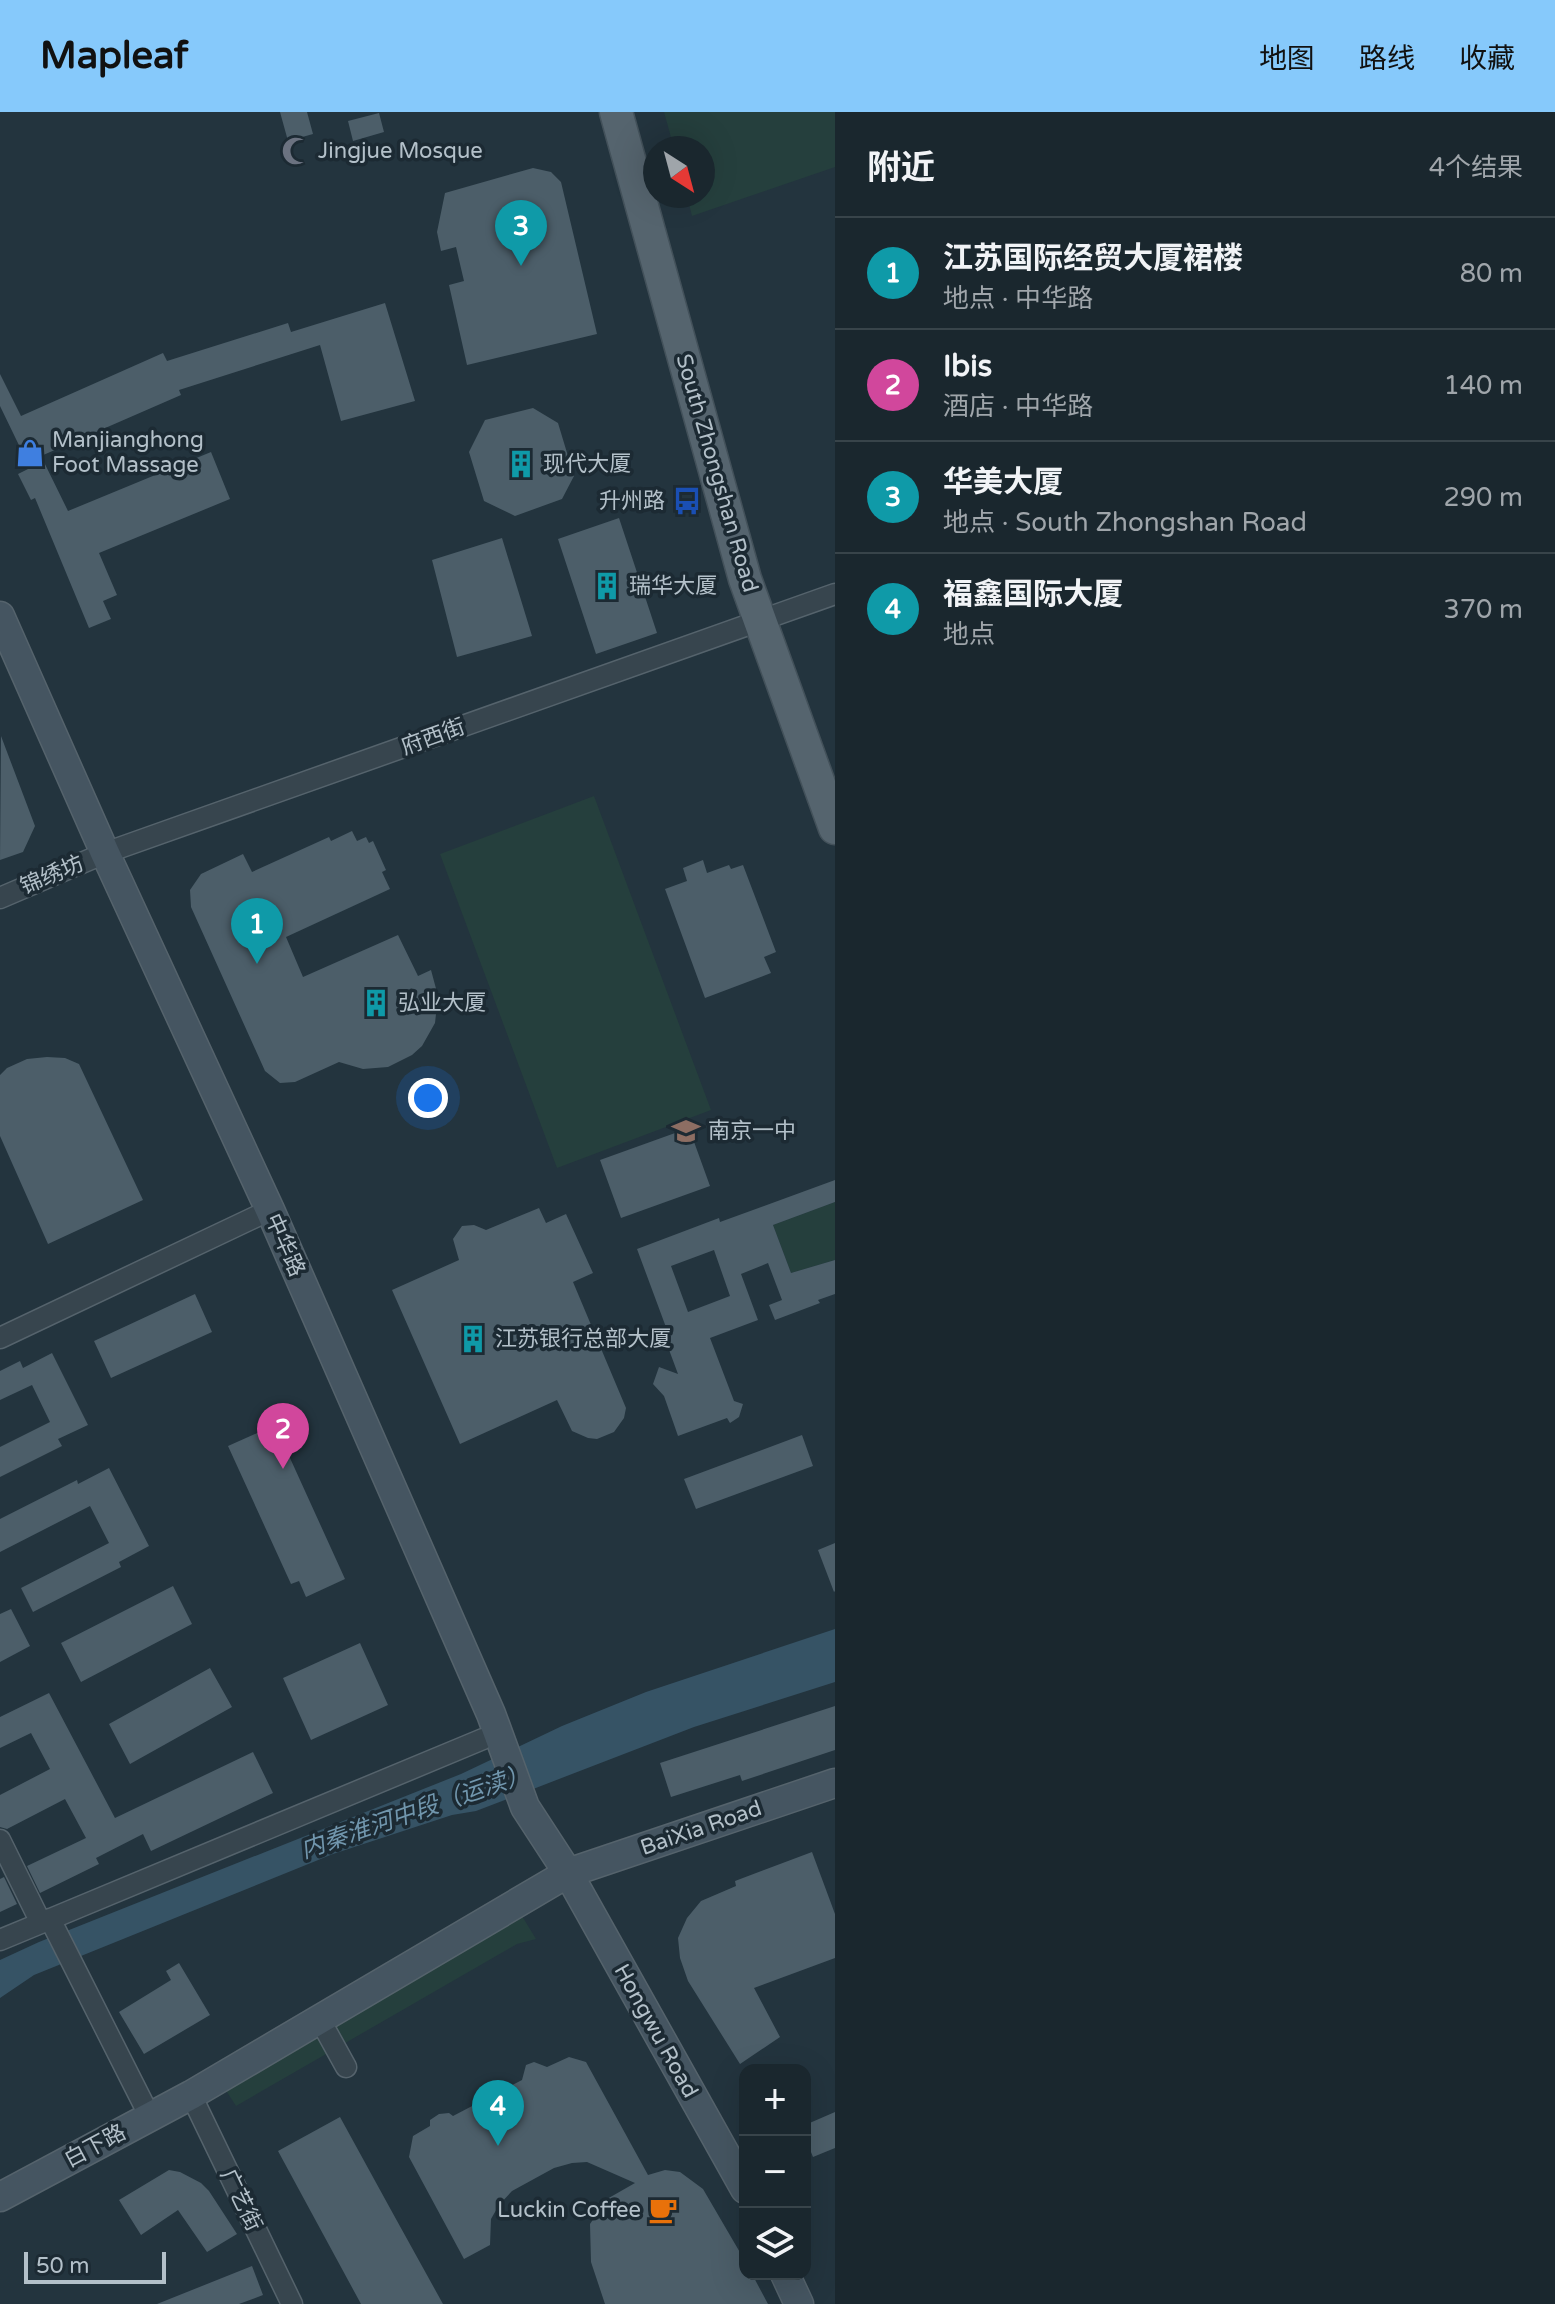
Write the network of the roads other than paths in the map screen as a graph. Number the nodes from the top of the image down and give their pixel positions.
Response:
1 (616, 112) edge
2 (835, 594) edge
3 (0, 616) edge
4 (761, 621) junction
5 (835, 828) edge
6 (105, 853) junction
7 (0, 898) edge
8 (270, 1210) junction
9 (0, 1338) edge
10 (487, 1726) junction
11 (835, 1783) edge
12 (0, 1840) edge
13 (568, 1873) junction
14 (45, 1921) junction
15 (0, 1940) edge
16 (320, 2020) junction
17 (346, 2067) dead end
18 (191, 2095) junction
19 (150, 2117) junction
20 (739, 2178) edge
21 (0, 2197) edge
22 (788, 2280) edge
23 (292, 2304) edge
24 (799, 2304) edge

1 - 4 main road, South Zhongshan Road
2 - 4 street, 府西街
3 - 6 main road, 中华路
4 - 5 main road, South Zhongshan Road
4 - 6 street, 府西街
6 - 7 street, 锦绣坊
6 - 8 main road, 中华路
8 - 9 street
8 - 10 main road, 中华路
10 - 13 main road, 中华路
10 - 14 street
11 - 13 main road, BaiXia Road
12 - 14 street
13 - 16 main road, BaiXia Road
13 - 20 main road, Hongwu Road
14 - 15 street
14 - 19 street
16 - 17 street
16 - 18 main road, 白下路
18 - 19 main road, 白下路
18 - 23 street, 广艺街
19 - 21 main road, 白下路
22 - 24 main road

